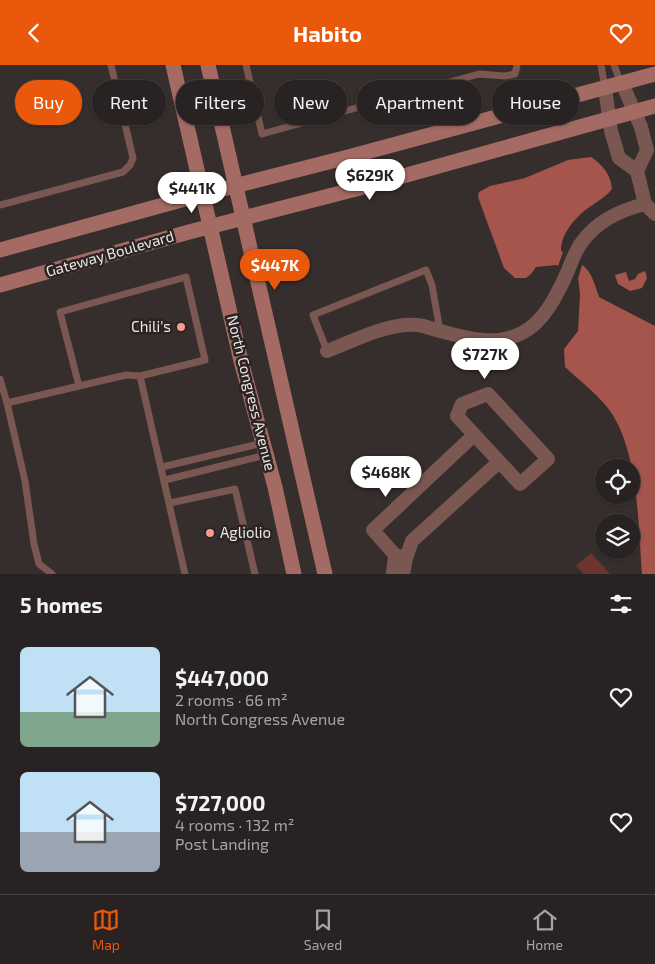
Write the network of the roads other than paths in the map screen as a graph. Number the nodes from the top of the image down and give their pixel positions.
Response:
1 (112, 65) edge
2 (173, 65) edge
3 (208, 65) edge
4 (246, 65) edge
5 (517, 65) edge
6 (600, 65) edge
7 (614, 65) edge
8 (655, 74) edge
9 (622, 83) junction
10 (605, 88) junction
11 (655, 106) edge
12 (634, 112) junction
13 (610, 119) junction
14 (637, 171) junction
15 (236, 185) junction
16 (202, 194) junction
17 (0, 205) edge
18 (650, 209) edge
19 (243, 219) junction
20 (210, 227) junction
21 (0, 251) edge
22 (0, 285) edge
23 (440, 331) junction
24 (327, 351) joint
25 (140, 376) junction
26 (0, 379) edge
27 (79, 386) junction
28 (7, 403) junction
29 (474, 435) junction
30 (265, 449) junction
31 (499, 461) junction
32 (162, 467) junction
33 (165, 480) junction
34 (170, 503) junction
35 (401, 557) junction
36 (52, 574) edge
37 (185, 574) edge
38 (255, 574) edge
39 (294, 574) edge
40 (325, 574) edge
41 (393, 574) edge
42 (403, 574) edge

1 - 17 lane
2 - 16 main road, North Congress Avenue
3 - 15 main road, North Congress Avenue
4 - 5 lane
6 - 10 lane
7 - 9 lane
8 - 9 main road
9 - 10 main road
9 - 12 street
10 - 13 street
10 - 15 main road
11 - 12 main road, Gateway Boulevard
12 - 13 main road, Gateway Boulevard
12 - 14 street
13 - 14 street
13 - 19 main road, Gateway Boulevard
14 - 18 street
15 - 16 main road
15 - 19 main road, North Congress Avenue
16 - 20 main road, North Congress Avenue
16 - 21 main road
18 - 23 street
19 - 20 main road, Gateway Boulevard
19 - 40 main road, North Congress Avenue
20 - 22 main road, Gateway Boulevard
20 - 30 main road, North Congress Avenue
23 - 24 street
23 - 24 lane
25 - 27 lane
25 - 27 lane
25 - 32 lane
26 - 28 lane
27 - 28 lane
28 - 36 lane
29 - 31 street
29 - 31 street
29 - 35 street
30 - 32 lane
30 - 33 lane
30 - 39 main road, North Congress Avenue
31 - 35 street
32 - 33 lane
33 - 34 lane
34 - 37 lane
34 - 38 lane
35 - 41 street
35 - 42 street

